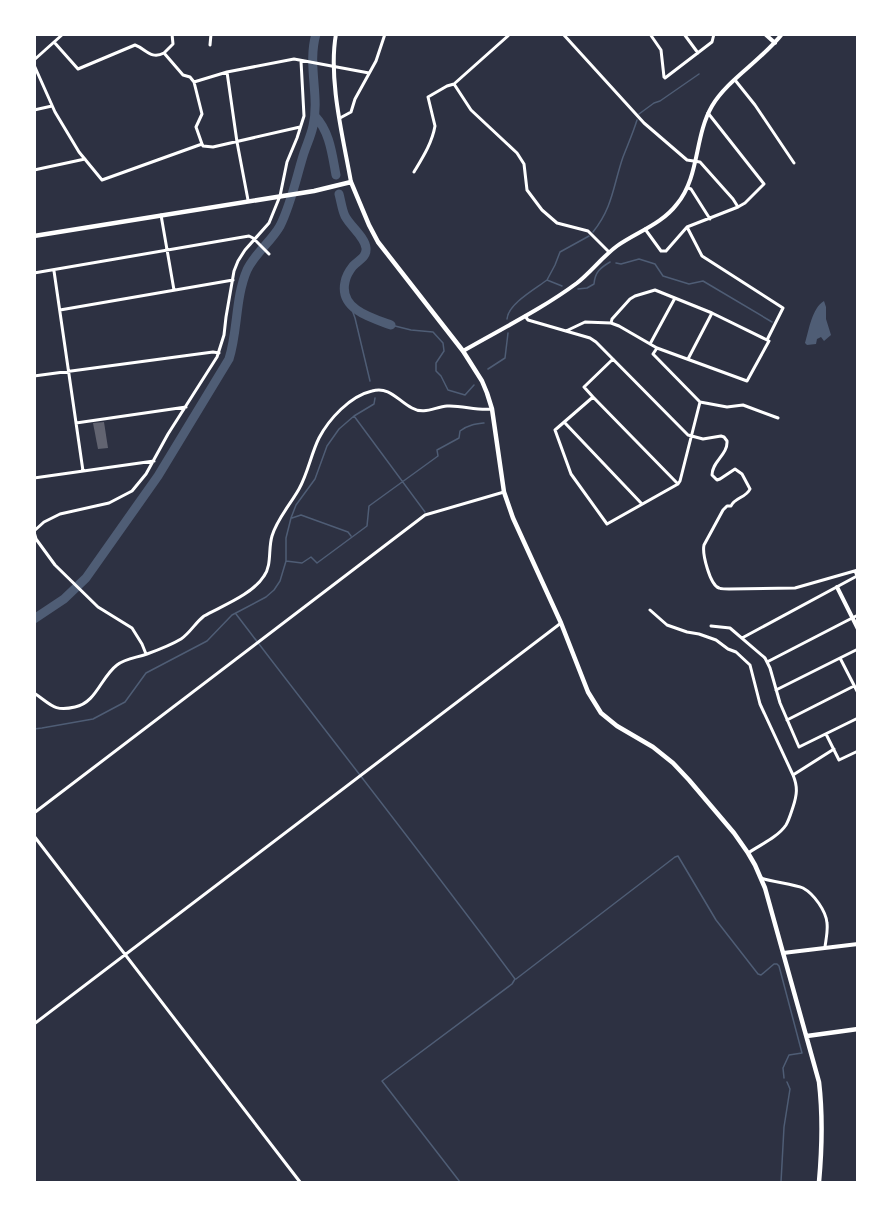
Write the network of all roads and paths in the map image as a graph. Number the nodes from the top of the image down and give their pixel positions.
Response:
1 (63, 34) edge
2 (172, 34) edge
3 (211, 34) edge
4 (336, 34) edge
5 (385, 34) edge
6 (510, 34) edge
7 (563, 34) edge
8 (650, 34) edge
9 (684, 34) edge
10 (714, 34) edge
11 (765, 34) edge
12 (782, 34) edge
13 (54, 42) junction
14 (775, 43) junction
15 (210, 45) dead end
16 (698, 52) junction
17 (164, 53) junction
18 (34, 60) edge
19 (303, 61) junction
20 (34, 65) edge
21 (333, 65) junction
22 (227, 72) junction
23 (369, 73) junction
24 (735, 80) junction
25 (194, 82) junction
26 (454, 84) junction
27 (52, 106) junction
28 (34, 110) edge
29 (708, 113) junction
30 (340, 118) junction
31 (300, 127) junction
32 (237, 142) junction
33 (202, 144) junction
34 (85, 159) junction
35 (695, 161) junction
36 (794, 163) dead end
37 (34, 170) edge
38 (414, 172) dead end
39 (351, 182) junction
40 (688, 188) junction
41 (282, 195) junction
42 (248, 200) junction
43 (738, 207) junction
44 (161, 215) junction
45 (710, 219) junction
46 (687, 227) junction
47 (645, 229) junction
48 (34, 236) edge
49 (255, 240) junction
50 (166, 250) junction
51 (609, 252) junction
52 (269, 254) dead end
53 (54, 270) junction
54 (34, 273) edge
55 (232, 280) junction
56 (174, 290) junction
57 (675, 298) junction
58 (59, 310) junction
59 (712, 313) junction
60 (525, 316) junction
61 (611, 323) junction
62 (566, 331) junction
63 (767, 340) junction
64 (650, 344) junction
65 (657, 348) junction
66 (463, 351) junction
67 (219, 353) junction
68 (613, 359) junction
69 (688, 359) junction
70 (68, 372) junction
71 (34, 376) edge
72 (594, 397) junction
73 (700, 402) junction
74 (186, 407) junction
75 (492, 409) junction
76 (778, 418) dead end
77 (565, 422) junction
78 (76, 423) junction
79 (692, 437) junction
80 (154, 461) junction
81 (83, 471) junction
82 (34, 478) edge
83 (678, 484) junction
84 (504, 492) junction
85 (642, 504) junction
86 (34, 531) edge
87 (856, 570) edge
88 (837, 587) junction
89 (650, 610) dead end
90 (858, 615) edge
91 (852, 618) junction
92 (561, 623) junction
93 (711, 626) dead end
94 (858, 629) edge
95 (742, 638) junction
96 (858, 649) edge
97 (146, 654) junction
98 (840, 658) junction
99 (767, 662) junction
100 (854, 686) junction
101 (776, 690) junction
102 (34, 693) edge
103 (858, 693) edge
104 (858, 718) edge
105 (787, 720) junction
106 (826, 734) junction
107 (834, 749) junction
108 (858, 751) edge
109 (793, 775) junction
110 (34, 813) edge
111 (34, 836) edge
112 (748, 853) junction
113 (761, 878) junction
114 (858, 944) edge
115 (825, 947) junction
116 (783, 953) junction
117 (125, 956) junction
118 (34, 1024) edge
119 (858, 1029) edge
120 (807, 1036) junction
121 (300, 1182) edge
122 (819, 1182) edge

1 - 13 street
2 - 17 street
3 - 15 street
4 - 21 street
5 - 23 street
6 - 26 street
7 - 35 street
8 - 16 street
9 - 16 street
10 - 16 street
11 - 14 street
12 - 14 street
13 - 17 street
13 - 18 street
14 - 24 street
17 - 25 street
19 - 21 street
19 - 22 street
19 - 31 street
20 - 27 street
21 - 23 street
21 - 30 street
22 - 25 street
22 - 32 street
23 - 30 street
24 - 29 street
24 - 36 street
25 - 33 street
26 - 38 street
26 - 51 street
27 - 28 street
27 - 34 street
29 - 35 street
29 - 43 street
30 - 39 street
31 - 32 street
31 - 41 street
32 - 33 street
32 - 42 street
33 - 34 street
34 - 37 street
35 - 40 street
35 - 43 street
39 - 41 main road
39 - 66 main road
40 - 45 street
40 - 47 street
41 - 42 main road
41 - 49 street
42 - 44 main road
43 - 45 street
44 - 48 main road
44 - 50 street
45 - 46 street
46 - 47 street
46 - 63 street
47 - 51 street
49 - 50 street
49 - 52 street
49 - 55 street
50 - 53 street
50 - 56 street
51 - 60 street
53 - 54 street
53 - 58 street
55 - 56 street
55 - 67 street
56 - 58 street
57 - 59 street
57 - 61 street
57 - 64 street
58 - 70 street
59 - 63 street
59 - 69 street
60 - 62 street
60 - 66 street
61 - 62 street
61 - 64 street
62 - 68 street
63 - 69 street
64 - 65 street
65 - 69 street
65 - 73 street
66 - 75 main road
67 - 70 street
67 - 74 street
68 - 72 street
68 - 79 street
70 - 71 street
70 - 78 street
72 - 77 street
72 - 83 street
73 - 76 street
73 - 79 street
74 - 78 street
74 - 80 street
75 - 84 main road
75 - 97 street
77 - 85 street
77 - 85 street
78 - 81 street
79 - 83 street
79 - 87 street
80 - 81 street
80 - 86 street
81 - 82 street
83 - 85 street
84 - 92 main road
84 - 110 street
86 - 97 street
87 - 88 street
88 - 91 street
88 - 95 street
89 - 109 street
90 - 91 street
91 - 94 street
91 - 99 street
92 - 112 main road
92 - 117 street
93 - 95 street
95 - 99 street
96 - 98 street
97 - 102 street
98 - 100 street
98 - 101 street
99 - 101 street
100 - 103 street
100 - 105 street
101 - 105 street
104 - 106 street
105 - 106 street
106 - 107 street
107 - 108 street
107 - 109 street
109 - 112 street
111 - 117 street
112 - 113 main road
113 - 115 street
113 - 116 main road
114 - 115 street
115 - 116 street
116 - 120 main road
117 - 118 street
117 - 121 street
119 - 120 main road
120 - 122 main road

